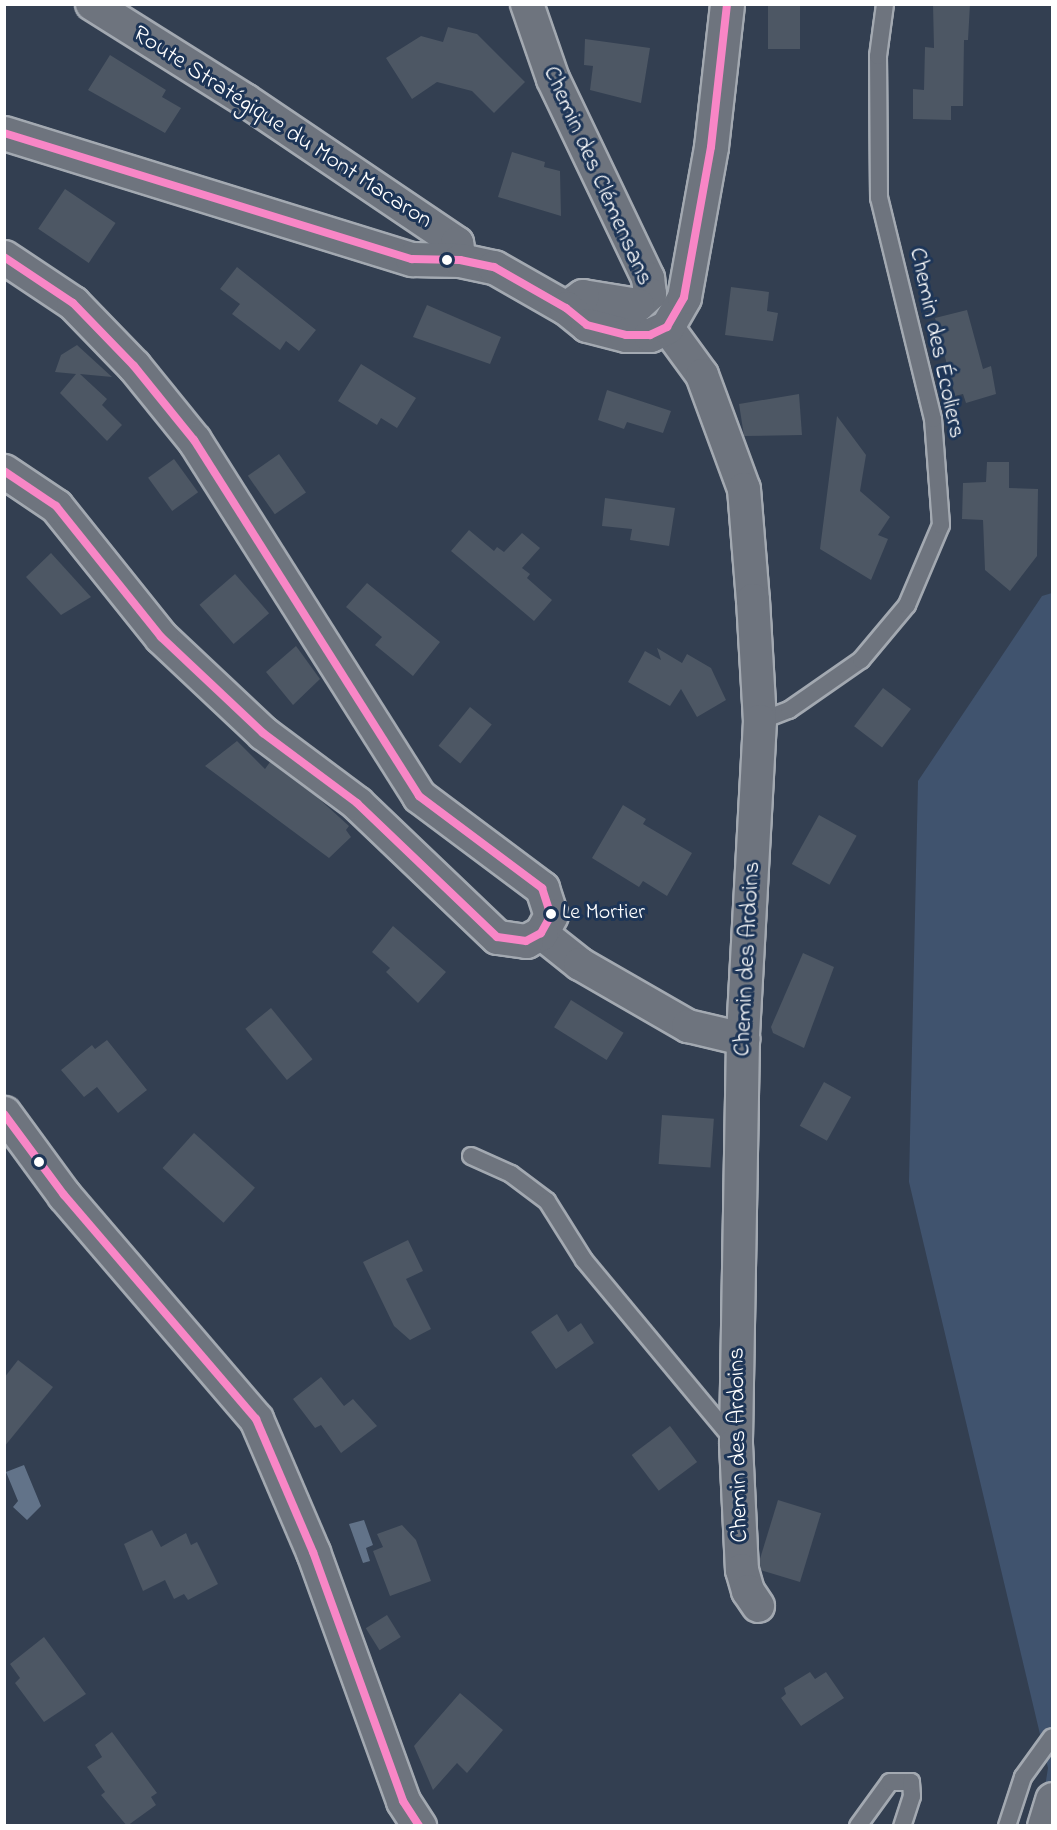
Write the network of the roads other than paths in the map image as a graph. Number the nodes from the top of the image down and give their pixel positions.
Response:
1 (92, 4) edge
2 (527, 4) edge
3 (727, 4) edge
4 (885, 4) edge
5 (4, 133) edge
6 (4, 257) edge
7 (460, 260) junction
8 (566, 308) junction
9 (667, 327) junction
10 (4, 471) edge
11 (760, 721) junction
12 (541, 933) junction
13 (743, 1039) junction
14 (5, 1114) edge
15 (471, 1156) dead end
16 (736, 1444) junction
17 (758, 1606) dead end
18 (1053, 1737) edge
19 (1053, 1799) edge
20 (419, 1826) edge
21 (858, 1826) edge
22 (902, 1826) edge
23 (1007, 1826) edge
24 (1044, 1826) edge

1 - 7 street, Route Stratégique du Mont Macaron
2 - 8 street, Chemin des Clémensans
3 - 9 street
4 - 11 lane, Chemin des Écoliers
5 - 7 street
6 - 12 street
7 - 8 street
8 - 9 street
9 - 11 street, Chemin des Ardoins
10 - 12 street
11 - 13 street, Chemin des Ardoins
12 - 13 street
13 - 16 street, Chemin des Ardoins
14 - 20 street
15 - 16 lane
16 - 17 street, Chemin des Ardoins
18 - 23 lane
19 - 24 street
21 - 22 lane

